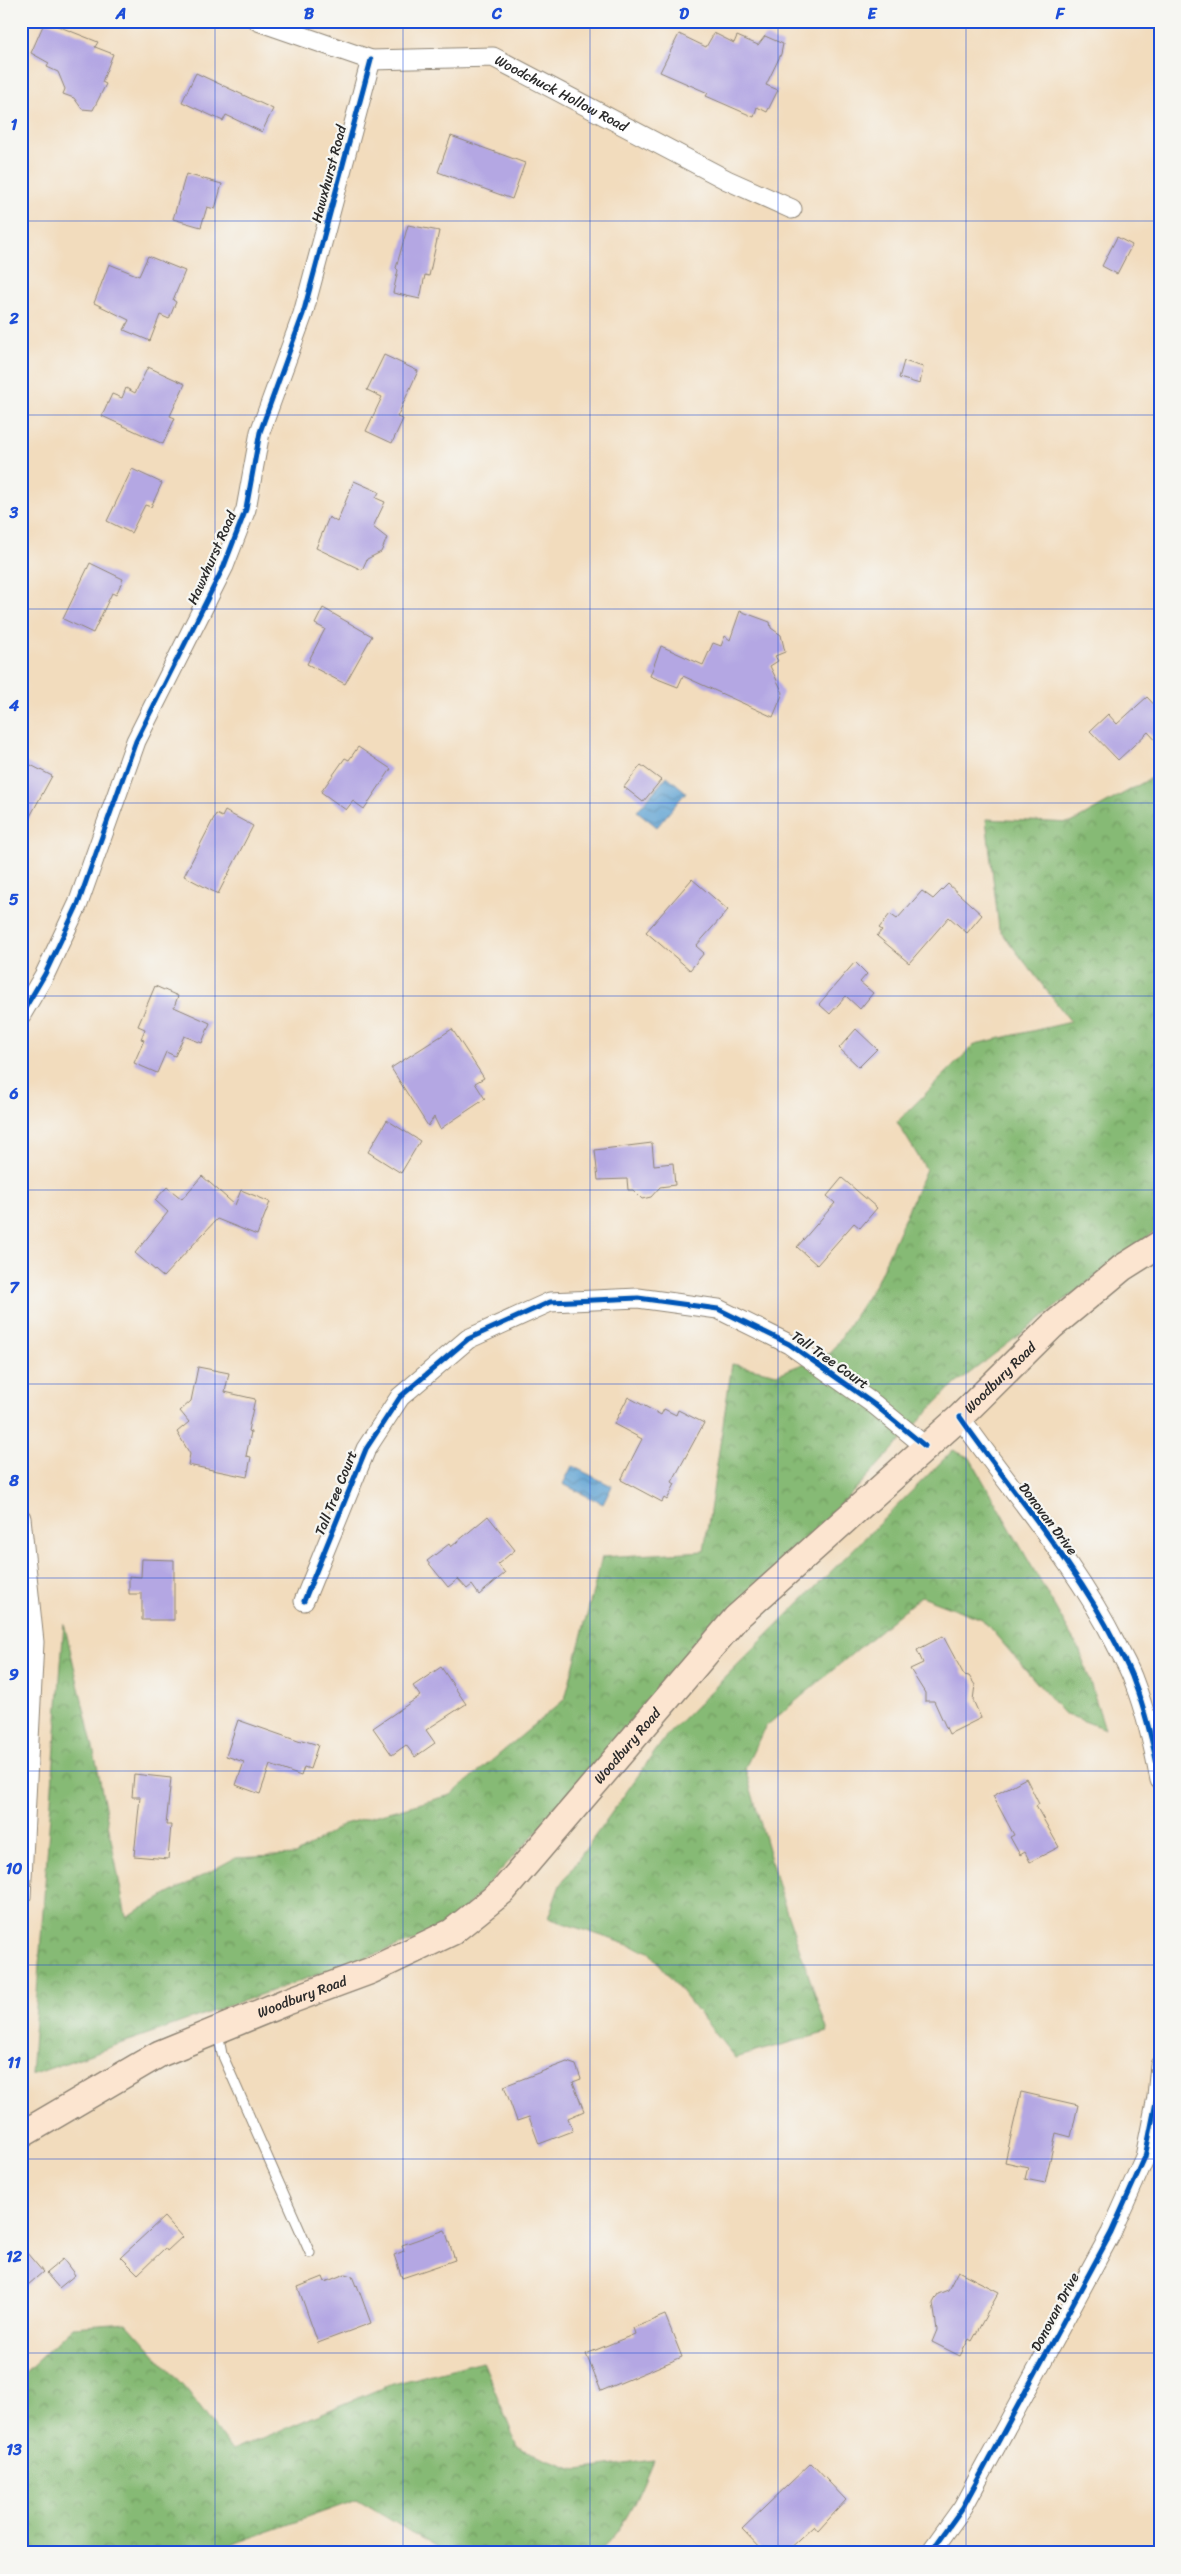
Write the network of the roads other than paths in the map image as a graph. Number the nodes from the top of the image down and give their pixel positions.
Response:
1 (258, 21) edge
2 (371, 60) junction
3 (792, 209) dead end
4 (21, 1015) edge
5 (1160, 1244) edge
6 (960, 1416) junction
7 (925, 1446) junction
8 (22, 1528) edge
9 (304, 1601) dead end
10 (1160, 1780) edge
11 (22, 1887) edge
12 (217, 2030) junction
13 (1160, 2065) edge
14 (21, 2135) edge
15 (1152, 2160) edge
16 (310, 2253) dead end
17 (930, 2553) edge

1 - 2 street, Woodchuck Hollow Road
2 - 3 street, Woodchuck Hollow Road
2 - 4 street, Hawxhurst Road
5 - 6 main road, Woodbury Road
6 - 7 main road, Woodbury Road
6 - 10 street, Donovan Drive
7 - 9 street, Tall Tree Court
7 - 12 main road, Woodbury Road
8 - 11 street
12 - 14 main road, Woodbury Road
12 - 16 lane
13 - 15 street, Donovan Drive
15 - 17 street, Donovan Drive

